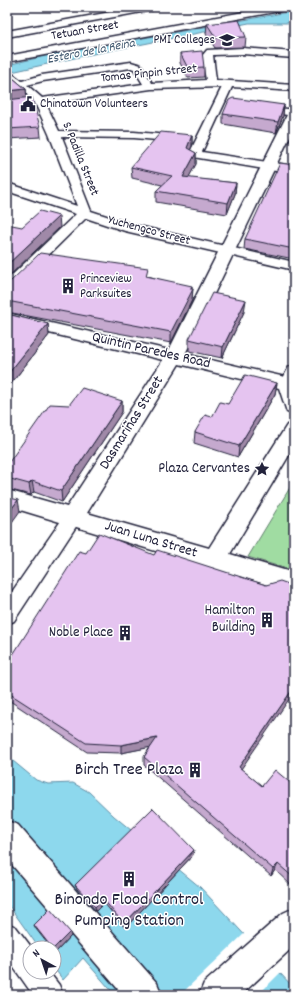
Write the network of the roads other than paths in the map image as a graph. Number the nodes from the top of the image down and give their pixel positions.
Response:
1 (152, 7) edge
2 (285, 7) edge
3 (90, 15) junction
4 (7, 34) edge
5 (116, 38) junction
6 (294, 55) edge
7 (7, 58) edge
8 (7, 73) edge
9 (211, 83) junction
10 (21, 84) junction
11 (228, 84) junction
12 (149, 86) junction
13 (294, 88) edge
14 (39, 101) junction
15 (7, 106) edge
16 (250, 106) edge
17 (294, 114) edge
18 (55, 134) junction
19 (202, 142) junction
20 (270, 166) junction
21 (294, 170) edge
22 (7, 187) edge
23 (86, 212) junction
24 (228, 251) junction
25 (294, 266) edge
26 (7, 288) edge
27 (7, 318) edge
28 (175, 356) junction
29 (292, 380) edge
30 (294, 407) edge
31 (294, 430) edge
32 (7, 498) edge
33 (73, 517) junction
34 (215, 559) junction
35 (294, 583) edge
36 (7, 615) edge
37 (7, 836) edge
38 (294, 924) edge
39 (7, 936) edge
40 (22, 957) edge
41 (39, 980) edge
42 (49, 995) edge
43 (145, 995) edge
44 (216, 995) edge

1 - 3 street
2 - 5 street, Tetuan Street
3 - 4 street
3 - 5 street
5 - 7 street, Tetuan Street
6 - 9 street
8 - 10 street, S. Padilla Street
9 - 11 street, Tomas Pinpin Street
9 - 12 street, Tomas Pinpin Street
10 - 12 street
10 - 14 street, S. Padilla Street
11 - 13 street, Tomas Pinpin Street
11 - 19 street
12 - 14 street, Tomas Pinpin Street
14 - 15 street, Tomas Pinpin Street
14 - 18 street, S. Padilla Street
16 - 17 street
17 - 20 street, Dasmariñas Street
18 - 19 street
18 - 23 street, S. Padilla Street
19 - 20 street
20 - 21 street
20 - 24 street, Dasmariñas Street
22 - 23 street, Yuchengco Street
23 - 24 street, Yuchengco Street
23 - 26 street, S. Padilla Street
24 - 25 street, Yuchengco Street
24 - 28 street, Dasmariñas Street
27 - 28 street, Quintin Paredes Road
28 - 29 street, Quintin Paredes Road
28 - 33 street, Dasmariñas Street
29 - 30 street
31 - 34 street
32 - 33 street, Juan Luna Street
33 - 34 street, Juan Luna Street
33 - 36 street, Dasmariñas Street
34 - 35 street, Juan Luna Street
37 - 43 street
38 - 44 street
39 - 40 street
41 - 42 street

